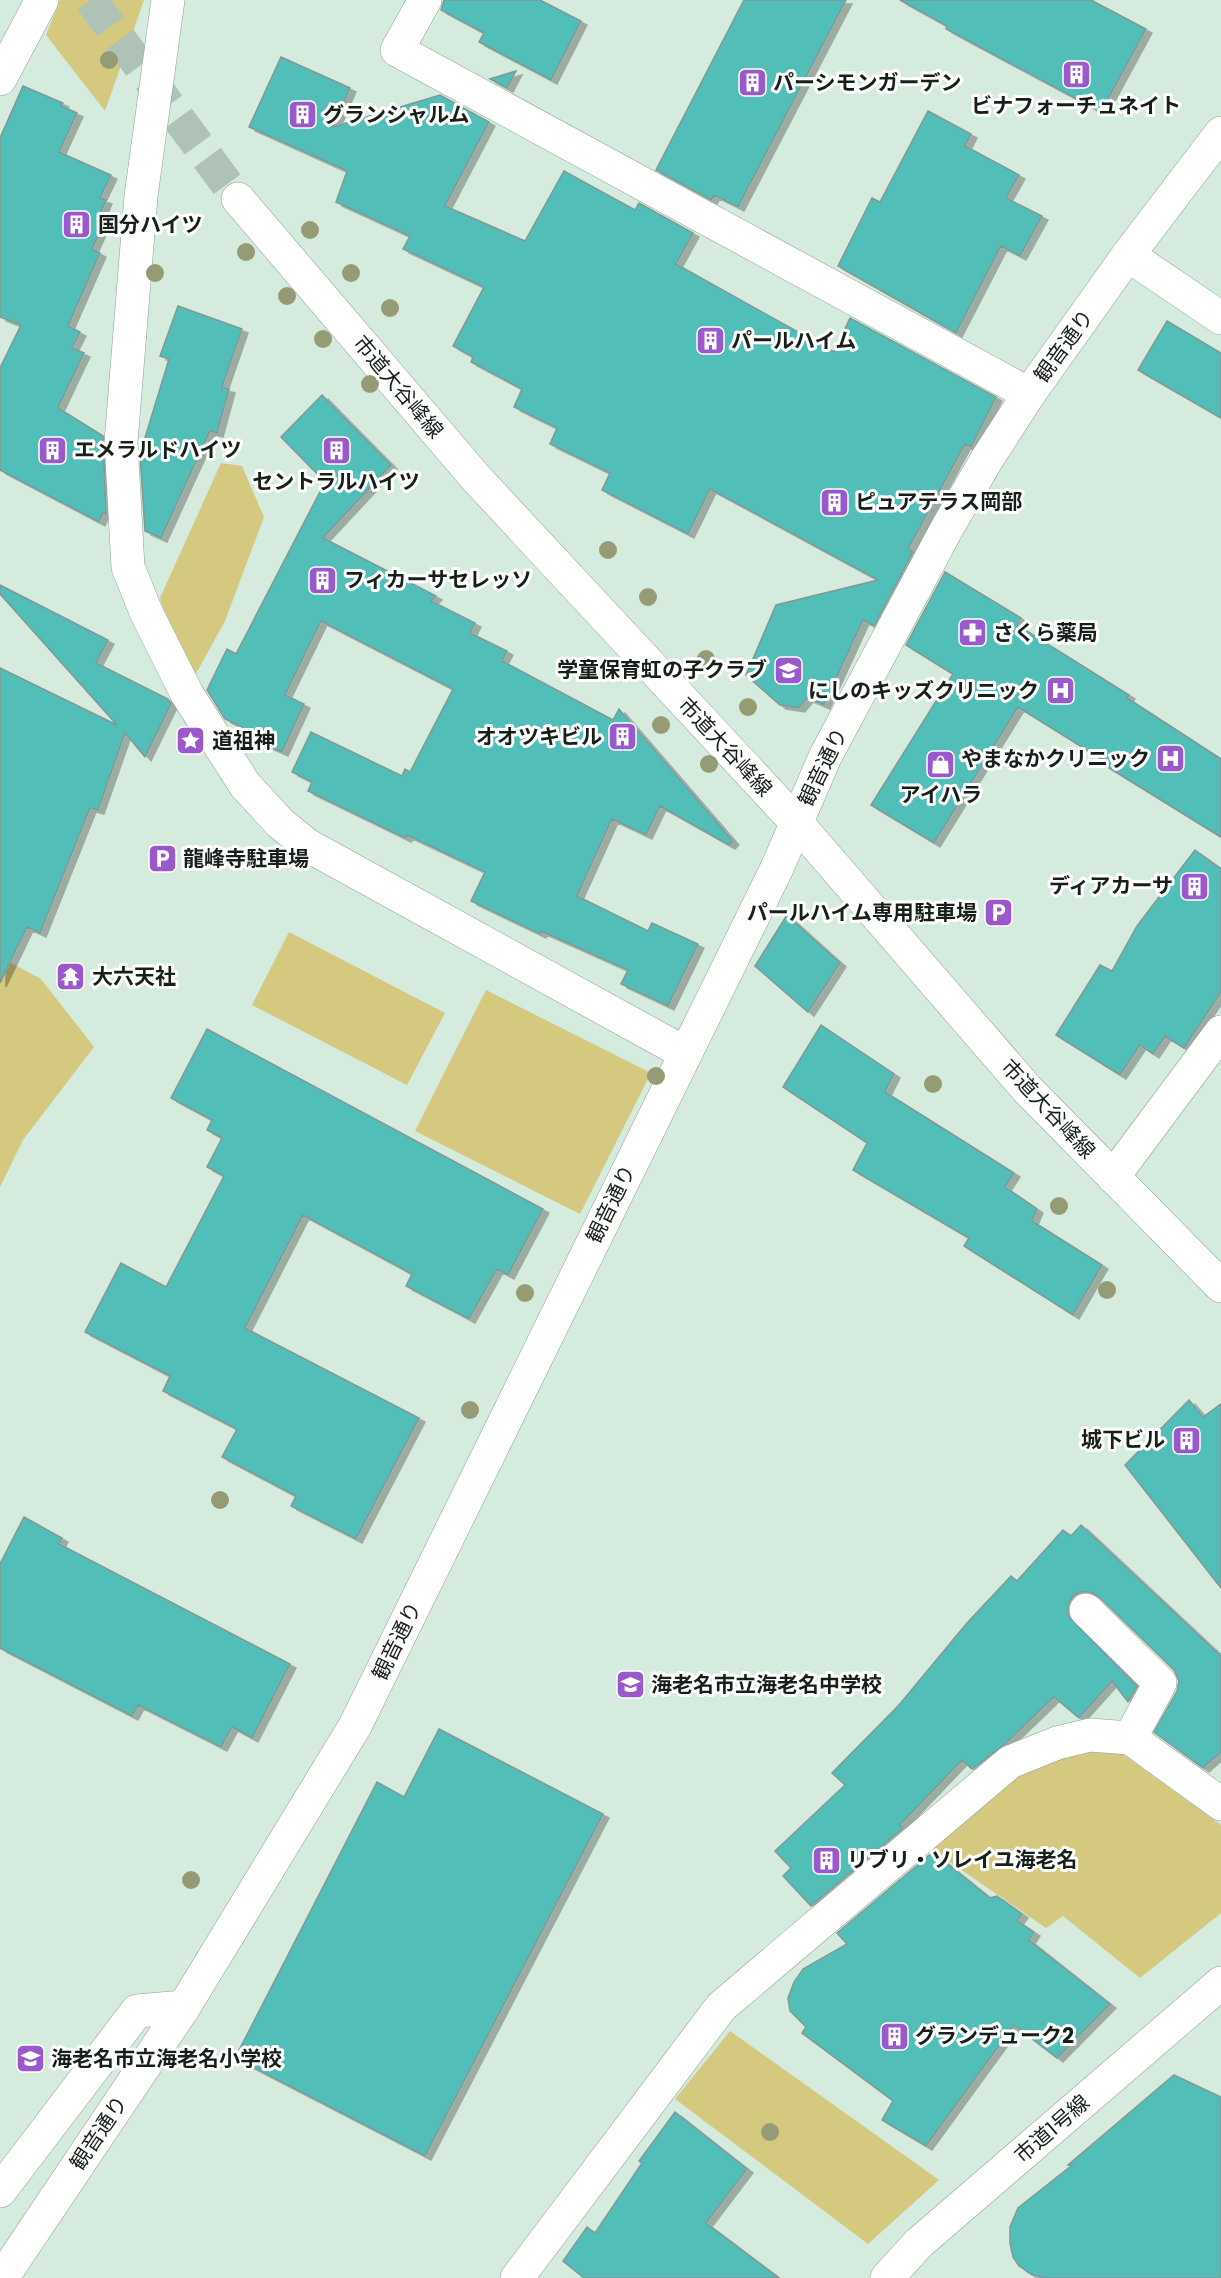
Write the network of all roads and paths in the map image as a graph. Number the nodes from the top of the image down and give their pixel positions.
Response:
1 (42, 0) edge
2 (168, 0) edge
3 (425, 0) edge
4 (0, 79) edge
5 (1221, 133) edge
6 (238, 199) tunnel mouth
7 (1128, 255) junction
8 (1221, 318) edge
9 (1029, 394) junction
10 (796, 822) junction
11 (1221, 1032) edge
12 (685, 1053) junction
13 (1113, 1177) junction
14 (1221, 1286) edge
15 (1086, 1610) dead end
16 (1130, 1738) junction
17 (1221, 1804) edge
18 (1221, 1983) edge
19 (184, 2007) junction
20 (0, 2191) edge
21 (2, 2278) edge
22 (517, 2278) edge
23 (887, 2278) edge

1 - 4 street
2 - 12 street
3 - 9 street
5 - 7 street, 観音通り
6 - 10 street, 市道大谷峰線
7 - 8 street
7 - 9 street, 観音通り
9 - 10 street, 観音通り
10 - 12 street, 観音通り
10 - 13 street, 市道大谷峰線
11 - 13 street
12 - 19 street, 観音通り
13 - 14 street, 市道大谷峰線
15 - 16 street
16 - 17 street
16 - 22 street
18 - 23 street, 市道1号線
19 - 20 street
19 - 21 street, 観音通り

